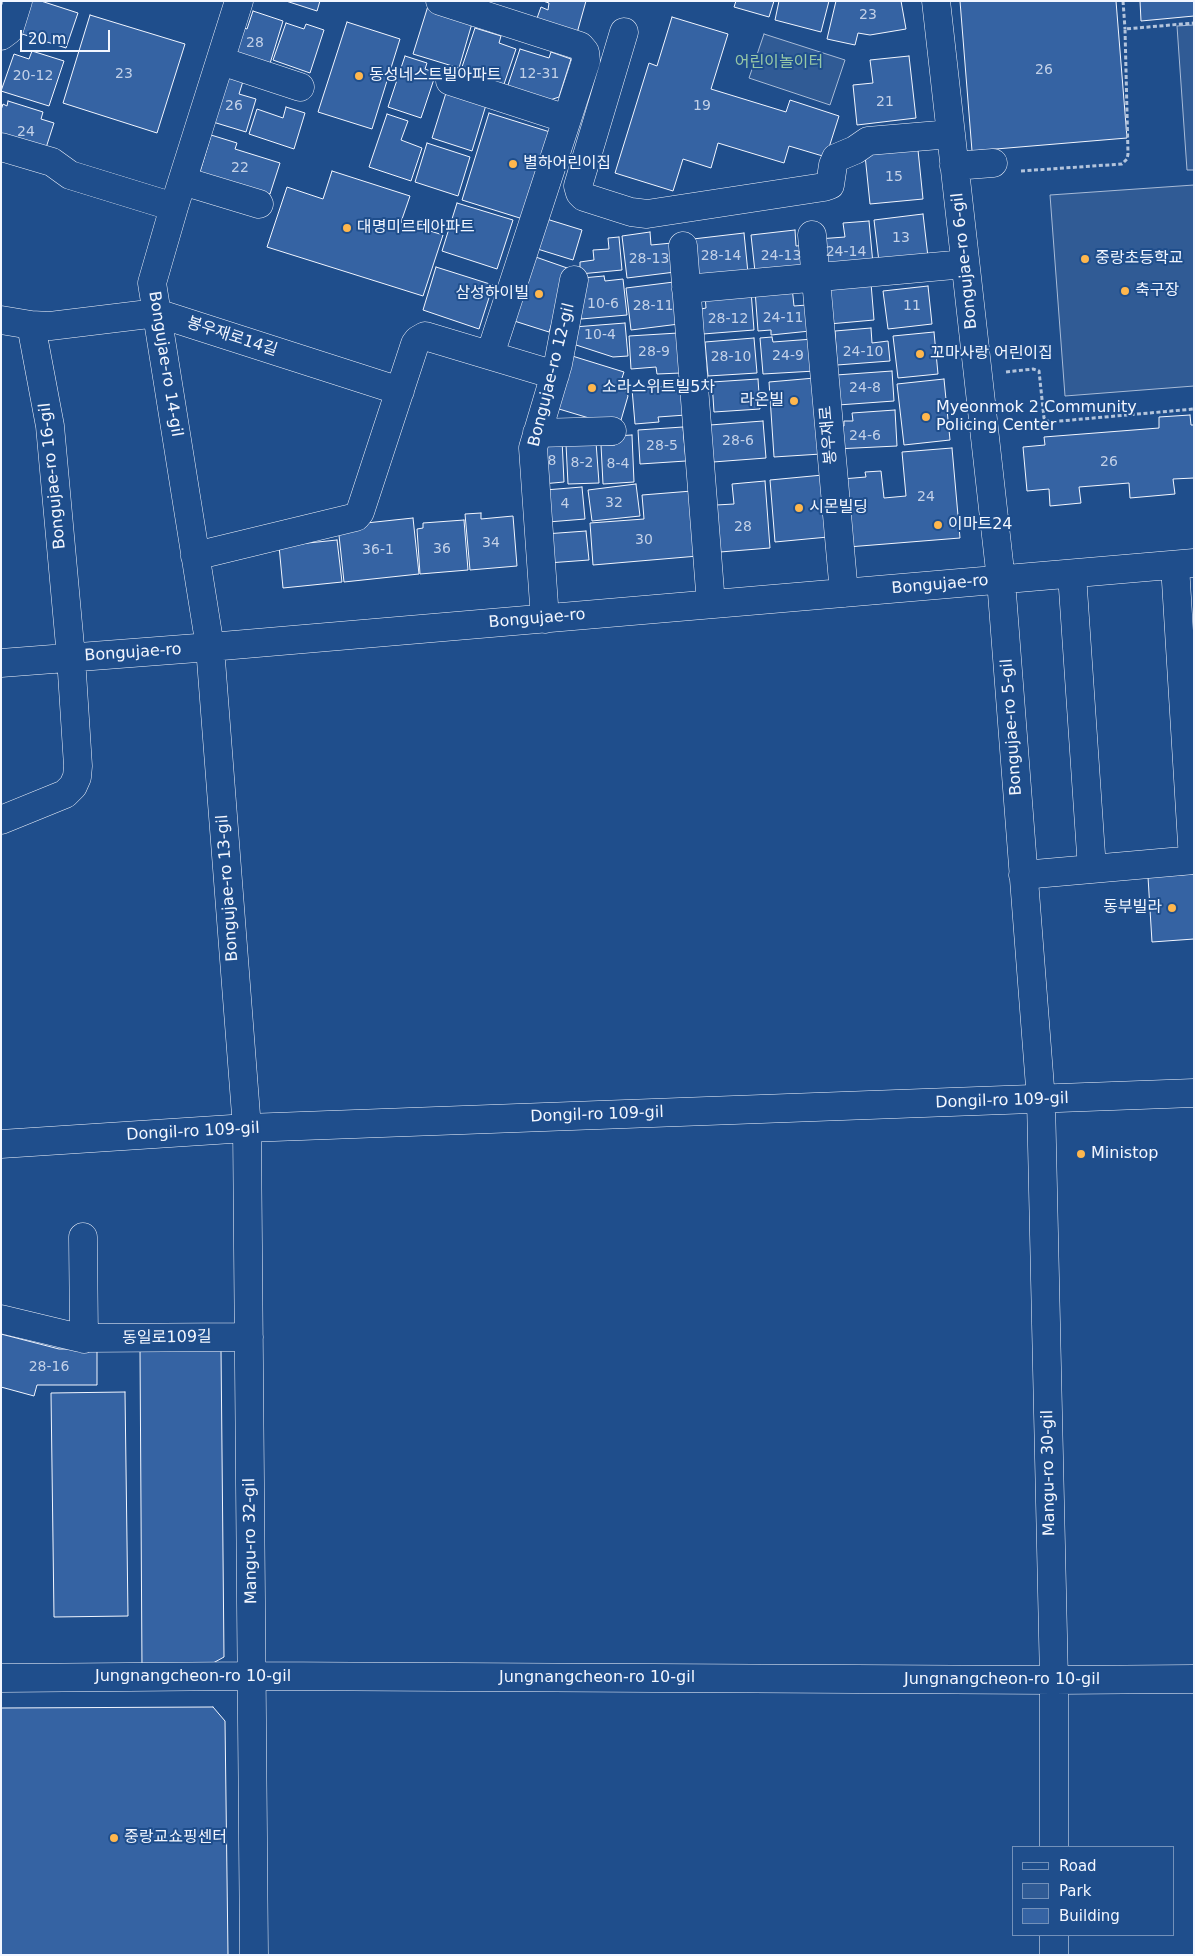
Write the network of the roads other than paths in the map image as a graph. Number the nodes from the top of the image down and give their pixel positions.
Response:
1 (18, 1) edge
2 (239, 1) edge
3 (440, 1) edge
4 (936, 1) edge
5 (624, 32) dead end
6 (1, 36) edge
7 (221, 61) junction
8 (450, 81) dead end
9 (300, 87) dead end
10 (567, 120) junction
11 (951, 134) junction
12 (1, 147) edge
13 (993, 163) dead end
14 (954, 166) junction
15 (183, 181) junction
16 (259, 204) dead end
17 (174, 207) junction
18 (812, 235) dead end
19 (683, 246) dead end
20 (965, 264) junction
21 (815, 277) junction
22 (574, 280) dead end
23 (686, 288) junction
24 (158, 313) junction
25 (1, 320) edge
26 (31, 325) junction
27 (490, 355) junction
28 (555, 375) junction
29 (400, 391) junction
30 (612, 431) dead end
31 (537, 433) junction
32 (196, 556) junction
33 (1184, 564) edge
34 (1072, 574) junction
35 (1001, 580) junction
36 (844, 593) junction
37 (712, 604) junction
38 (545, 619) junction
39 (210, 647) junction
40 (71, 657) junction
41 (1, 662) edge
42 (1, 820) edge
43 (1193, 860) edge
44 (1092, 869) junction
45 (1023, 875) junction
46 (1194, 1094) edge
47 (1040, 1100) junction
48 (246, 1128) junction
49 (1, 1144) edge
50 (83, 1237) dead end
51 (1, 1319) edge
52 (249, 1337) junction
53 (84, 1338) junction
54 (253, 1676) junction
55 (1, 1678) edge
56 (1194, 1679) edge
57 (1054, 1680) junction
58 (1054, 1846) edge
59 (1054, 1936) edge
60 (254, 1955) edge
61 (1054, 1955) edge

1 - 6 street
2 - 7 street, Bongujae-ro 14-gil
3 - 10 street
4 - 11 street, Bongujae-ro 6-gil
5 - 11 street
7 - 9 street
7 - 15 street, Bongujae-ro 14-gil
8 - 10 street
10 - 27 street
11 - 14 street, Bongujae-ro 6-gil
12 - 17 street
13 - 14 street
14 - 20 street, Bongujae-ro 6-gil
15 - 16 street
15 - 17 street, Bongujae-ro 14-gil
17 - 24 street, Bongujae-ro 14-gil
18 - 21 street, 봉우재로
19 - 23 street
20 - 21 street
20 - 35 street, Bongujae-ro 6-gil
21 - 23 street
21 - 36 street, 봉우재로
22 - 28 street, Bongujae-ro 12-gil
23 - 37 street
24 - 26 street, 봉우재로14길
24 - 29 street, 봉우재로14길
24 - 32 street, Bongujae-ro 14-gil
25 - 26 street
26 - 40 street, Bongujae-ro 16-gil
27 - 28 street
27 - 29 street
28 - 31 street, Bongujae-ro 12-gil
29 - 32 street
30 - 31 street
31 - 38 street, Bongujae-ro 12-gil
32 - 39 street, Bongujae-ro 14-gil
33 - 34 street, Bongujae-ro
33 - 43 street, Bongujae-ro
34 - 35 street, Bongujae-ro
34 - 44 street
35 - 36 street, Bongujae-ro
35 - 45 street, Bongujae-ro 5-gil
36 - 37 street, Bongujae-ro
37 - 38 street, Bongujae-ro
38 - 39 street, Bongujae-ro
39 - 40 street, Bongujae-ro
39 - 48 street, Bongujae-ro 13-gil
40 - 41 street, Bongujae-ro
40 - 42 street, Bongujae-ro 16-gil
43 - 44 street
44 - 45 street
45 - 47 street, Bongujae-ro 5-gil
46 - 47 street, Dongil-ro 109-gil
47 - 48 street, Dongil-ro 109-gil
47 - 57 street, Mangu-ro 30-gil
48 - 49 street, Dongil-ro 109-gil
48 - 52 street, Mangu-ro 32-gil
50 - 53 street
51 - 53 street, 동일로109길
52 - 53 street, 동일로109길
52 - 54 street, Mangu-ro 32-gil
54 - 55 street, Jungnangcheon-ro 10-gil
54 - 57 street, Jungnangcheon-ro 10-gil
54 - 60 street, Mangu-ro 32-gil
56 - 57 street, Jungnangcheon-ro 10-gil
57 - 58 street, Mangu-ro 30-gil
59 - 61 street

